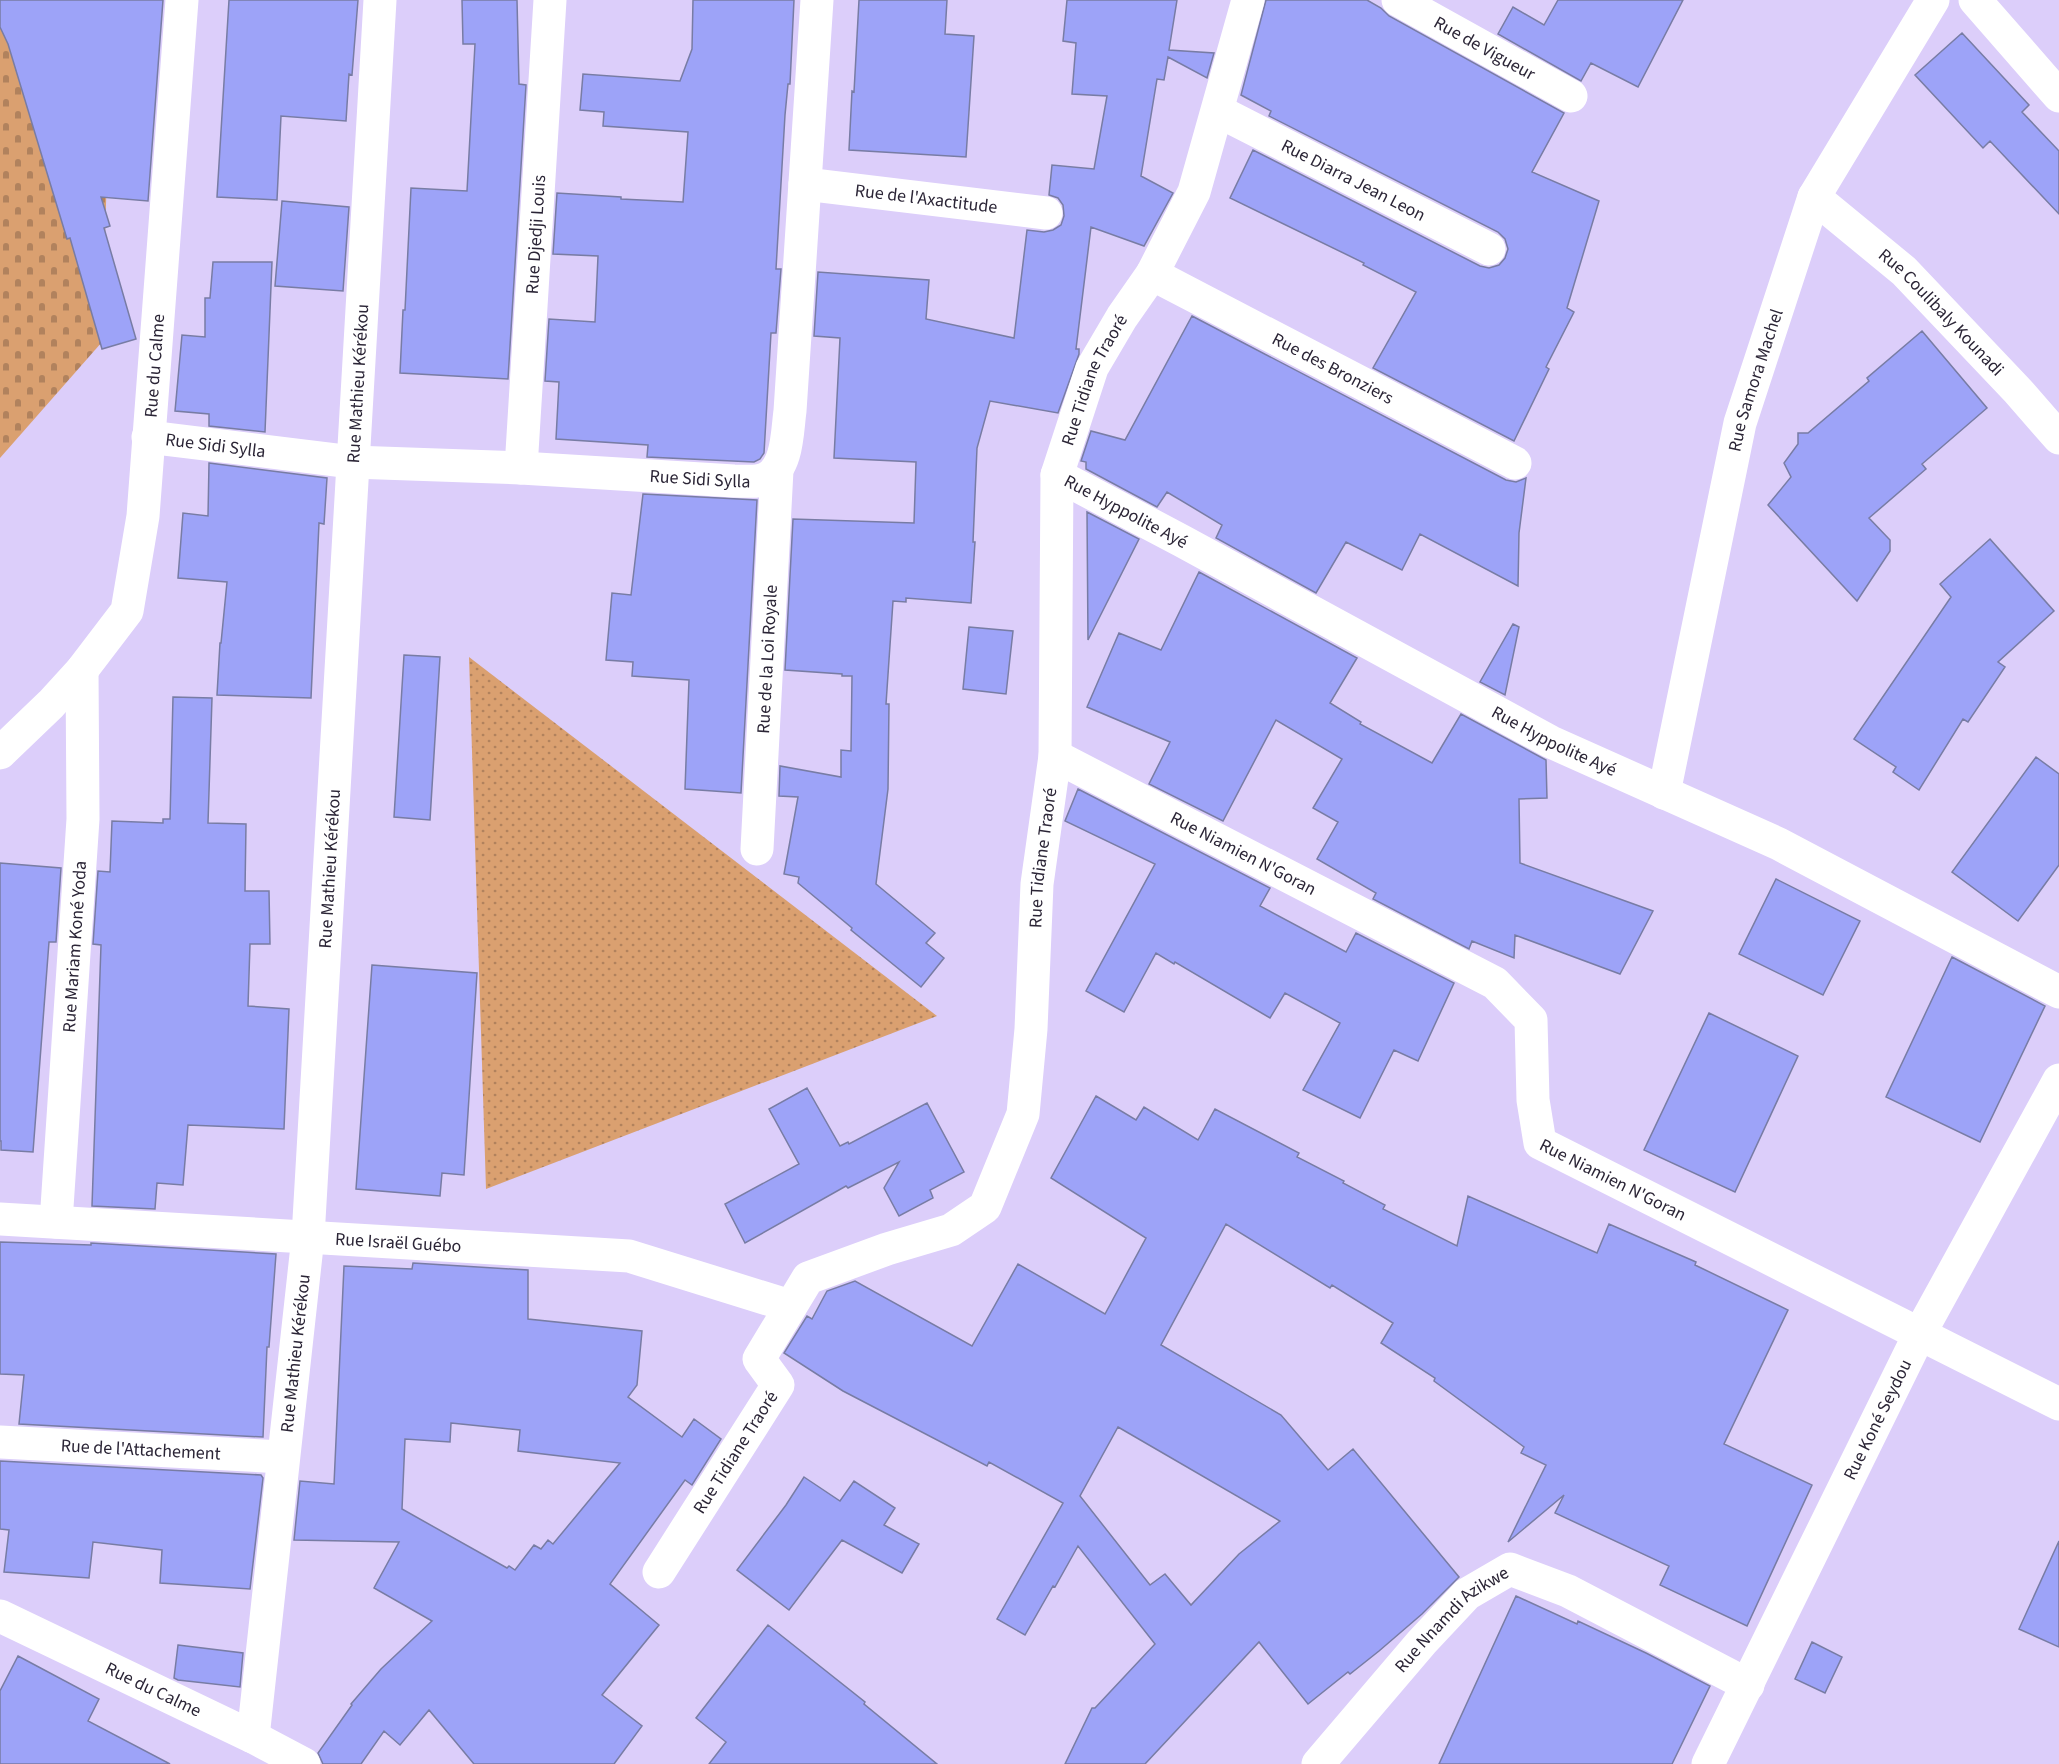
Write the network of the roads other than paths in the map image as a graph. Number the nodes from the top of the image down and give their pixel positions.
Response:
1 (182, 0) edge
2 (380, 0) edge
3 (550, 0) edge
4 (817, 0) edge
5 (1248, 0) edge
6 (1398, 0) edge
7 (1933, 0) edge
8 (1975, 0) edge
9 (1571, 96) dead end
10 (2059, 96) edge
11 (1218, 111) junction
12 (805, 184) junction
13 (1814, 197) junction
14 (1046, 213) dead end
15 (1489, 249) dead end
16 (1152, 274) junction
17 (148, 437) junction
18 (2059, 438) edge
19 (352, 462) junction
20 (1515, 463) dead end
21 (520, 468) junction
22 (777, 470) junction
23 (1057, 475) junction
24 (82, 670) junction
25 (0, 753) edge
26 (1055, 756) junction
27 (1664, 793) junction
28 (757, 849) dead end
29 (2059, 992) edge
30 (2059, 1080) edge
31 (0, 1219) edge
32 (56, 1222) junction
33 (308, 1237) junction
34 (790, 1306) junction
35 (1920, 1333) junction
36 (2059, 1404) edge
37 (0, 1442) edge
38 (283, 1457) junction
39 (659, 1572) dead end
40 (0, 1616) edge
41 (1748, 1685) junction
42 (253, 1737) junction
43 (304, 1764) edge
44 (1318, 1764) edge
45 (1708, 1764) edge

1 - 17 street, Rue du Calme
2 - 19 street, Rue Mathieu Kérékou
3 - 21 street, Rue Djedji Louis
4 - 12 street
5 - 11 street, Rue Tidiane Traoré
6 - 9 street, Rue de Vigueur
7 - 13 street, Rue Samora Machel
8 - 10 street
11 - 15 street, Rue Diarra Jean Leon
11 - 16 street, Rue Tidiane Traoré
12 - 14 street, Rue de l'Axactitude
12 - 22 street
13 - 18 street, Rue Coulibaly Kounadi
13 - 27 street, Rue Samora Machel
16 - 20 street, Rue des Bronziers
16 - 23 street, Rue Tidiane Traoré
17 - 19 street, Rue Sidi Sylla
17 - 24 street, Rue du Calme
19 - 21 street, Rue Sidi Sylla
19 - 33 street, Rue Mathieu Kérékou
21 - 22 street, Rue Sidi Sylla
22 - 28 street, Rue de la Loi Royale
23 - 26 street, Rue Tidiane Traoré
23 - 27 street, Rue Hyppolite Ayé
24 - 25 street, Rue du Calme
24 - 32 street, Rue Mariam Koné Yoda
26 - 34 street, Rue Tidiane Traoré
26 - 35 street, Rue Niamien N'Goran
27 - 29 street, Rue Hyppolite Ayé
30 - 35 street, Rue Koné Seydou
31 - 32 street, Rue Israël Guébo
32 - 33 street, Rue Israël Guébo
33 - 34 street, Rue Israël Guébo
33 - 38 street, Rue Mathieu Kérékou
34 - 39 street, Rue Tidiane Traoré
35 - 36 street, Rue Niamien N'Goran
35 - 41 street, Rue Koné Seydou
37 - 38 street, Rue de l'Attachement
38 - 42 street, Rue Mathieu Kérékou
40 - 42 street, Rue du Calme
41 - 44 street, Rue Nnamdi Azikwe
41 - 45 street, Rue Koné Seydou
42 - 43 street, Rue du Calme

